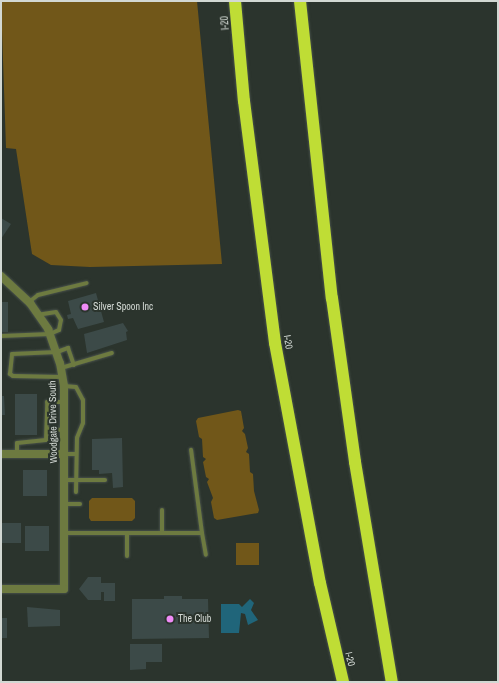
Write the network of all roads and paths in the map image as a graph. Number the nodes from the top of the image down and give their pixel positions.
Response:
1 (235, 1) edge
2 (300, 1) edge
3 (1, 276) edge
4 (87, 283) dead end
5 (29, 302) junction
6 (38, 315) junction
7 (50, 334) junction
8 (1, 336) edge
9 (57, 352) junction
10 (112, 353) dead end
11 (74, 364) junction
12 (61, 368) junction
13 (63, 377) junction
14 (64, 386) junction
15 (64, 402) junction
16 (47, 429) junction
17 (64, 430) junction
18 (191, 450) dead end
19 (1, 454) edge
20 (17, 454) junction
21 (64, 454) junction
22 (76, 454) junction
23 (64, 480) junction
24 (76, 480) junction
25 (105, 480) dead end
26 (76, 492) dead end
27 (64, 504) junction
28 (80, 504) dead end
29 (162, 510) dead end
30 (64, 533) junction
31 (127, 533) junction
32 (162, 533) junction
33 (202, 533) junction
34 (206, 555) dead end
35 (128, 556) dead end
36 (1, 589) edge
37 (343, 682) edge
38 (392, 682) edge

1 - 37 highway, I-20
2 - 38 highway
3 - 5 street, Woodgate Drive South
4 - 5 lane
5 - 6 street, Woodgate Drive South
6 - 7 street, Woodgate Drive South
6 - 7 lane
7 - 8 lane
7 - 9 street, Woodgate Drive South
9 - 11 lane
9 - 12 street, Woodgate Drive South
9 - 13 lane
10 - 11 lane
11 - 12 lane
12 - 13 street, Woodgate Drive South
13 - 14 street, Woodgate Drive South
14 - 15 street, Woodgate Drive South
14 - 22 lane
15 - 16 lane
15 - 17 street, Woodgate Drive South
16 - 17 lane
16 - 20 lane
17 - 21 street, Woodgate Drive South
18 - 33 lane
19 - 20 street
20 - 21 street
21 - 22 lane
21 - 23 street, Woodgate Drive South
22 - 24 lane
23 - 24 lane
23 - 27 street, Woodgate Drive South
24 - 25 lane
24 - 26 lane
27 - 28 lane
27 - 30 street, Woodgate Drive South
29 - 32 lane
30 - 31 lane
30 - 36 street, Woodgate Drive South
31 - 32 lane
31 - 35 lane
32 - 33 lane
33 - 34 lane

